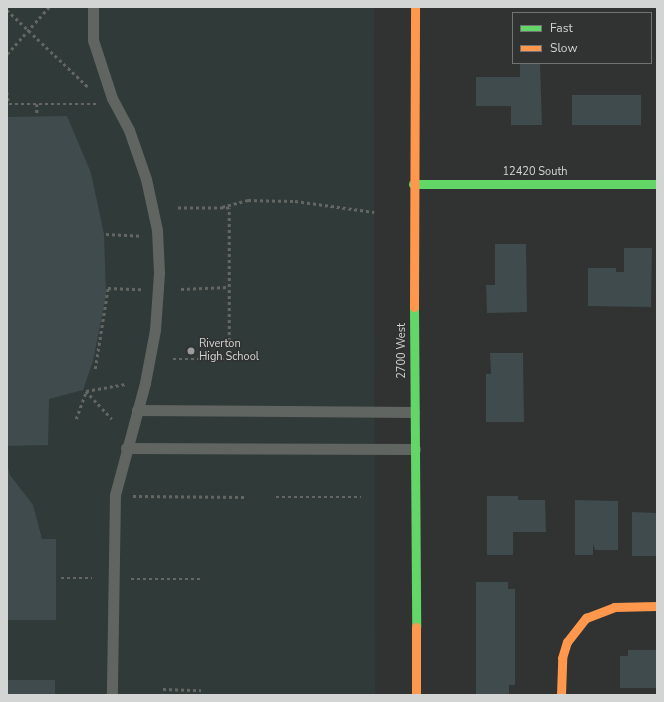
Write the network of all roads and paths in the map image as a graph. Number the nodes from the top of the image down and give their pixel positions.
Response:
1 (49, 7) edge
2 (93, 7) edge
3 (415, 7) edge
4 (7, 10) edge
5 (28, 30) junction
6 (7, 54) edge
7 (88, 87) dead end
8 (7, 92) edge
9 (37, 104) junction
10 (96, 104) dead end
11 (38, 115) dead end
12 (413, 184) junction
13 (657, 184) edge
14 (175, 208) dead end
15 (220, 208) junction
16 (374, 212) dead end
17 (106, 234) dead end
18 (141, 236) dead end
19 (228, 287) junction
20 (142, 289) dead end
21 (181, 289) dead end
22 (173, 359) dead end
23 (95, 369) dead end
24 (125, 384) dead end
25 (86, 391) junction
26 (137, 410) junction
27 (414, 412) junction
28 (76, 419) dead end
29 (112, 419) dead end
30 (126, 448) junction
31 (414, 449) junction
32 (133, 496) dead end
33 (247, 497) dead end
34 (276, 497) dead end
35 (361, 497) dead end
36 (61, 578) dead end
37 (92, 578) dead end
38 (131, 578) dead end
39 (201, 579) dead end
40 (657, 606) edge
41 (163, 690) dead end
42 (201, 690) dead end
43 (112, 695) edge
44 (416, 695) edge
45 (560, 695) edge

1 - 5 path
2 - 26 lane
3 - 12 main road, 2700 West
4 - 5 path
5 - 6 path
5 - 7 path
8 - 9 path
9 - 10 path
9 - 11 path
12 - 13 main road, 12420 South
12 - 27 main road, 2700 West
14 - 15 path
15 - 16 path
15 - 19 path
17 - 18 path
19 - 21 path
19 - 22 path
20 - 23 path
24 - 25 path
25 - 28 path
25 - 29 path
26 - 27 lane
26 - 30 lane
27 - 31 main road, 2700 West
30 - 31 lane
30 - 43 lane
31 - 44 main road, 2700 West
32 - 33 path
34 - 35 path
36 - 37 path
38 - 39 path
40 - 45 main road
41 - 42 path

